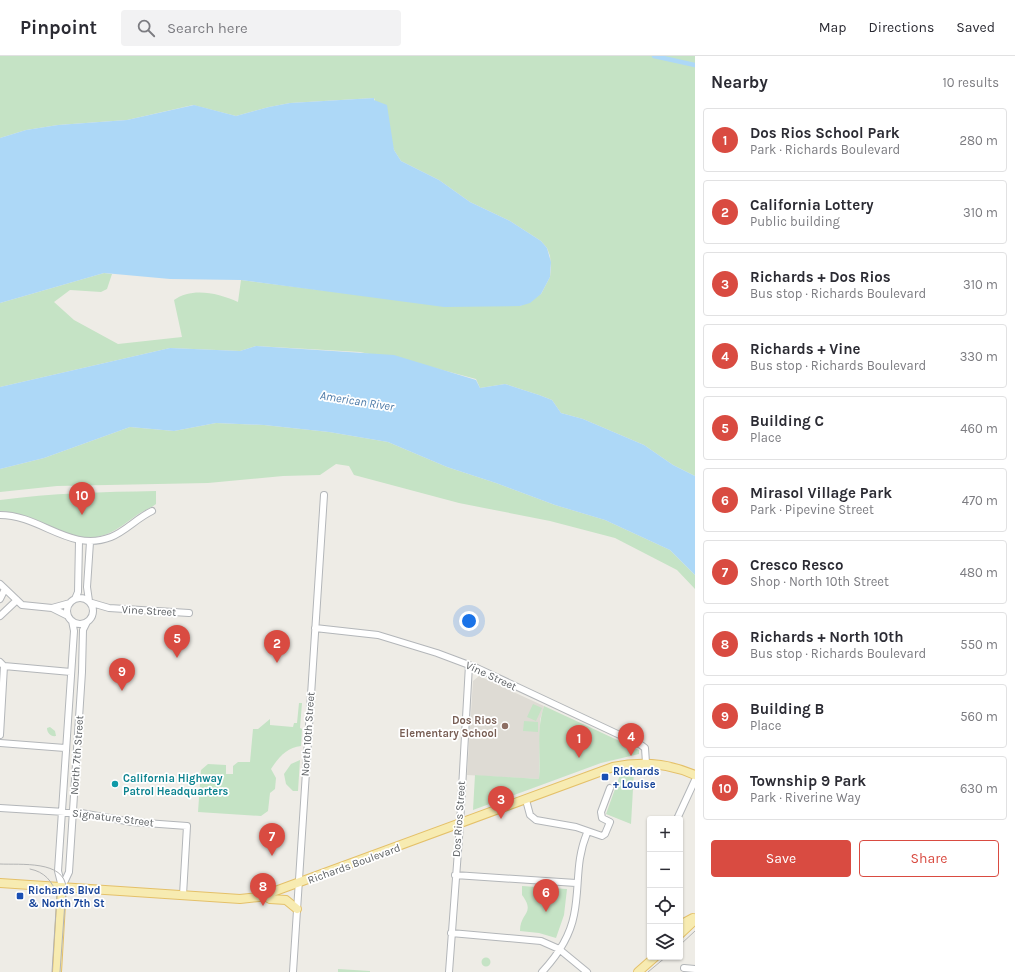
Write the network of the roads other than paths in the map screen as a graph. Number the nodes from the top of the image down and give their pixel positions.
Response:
1 (324, 495) dead end
2 (152, 511) dead end
3 (0, 515) edge
4 (79, 541) junction
5 (90, 542) junction
6 (0, 584) edge
7 (5, 590) junction
8 (0, 599) edge
9 (17, 600) junction
10 (72, 601) junction
11 (91, 602) junction
12 (52, 608) junction
13 (109, 608) junction
14 (190, 613) dead end
15 (0, 616) edge
16 (92, 617) junction
17 (70, 619) junction
18 (87, 622) junction
19 (315, 628) junction
20 (2, 664) edge
21 (469, 665) junction
22 (71, 672) junction
23 (0, 735) edge
24 (0, 743) edge
25 (65, 748) junction
26 (646, 763) junction
27 (695, 775) edge
28 (695, 780) edge
29 (610, 788) dead end
30 (526, 800) junction
31 (0, 808) edge
32 (62, 812) junction
33 (73, 812) junction
34 (678, 816) edge
35 (460, 824) junction
36 (587, 832) junction
37 (455, 875) junction
38 (0, 883) edge
39 (576, 883) junction
40 (298, 884) junction
41 (62, 887) junction
42 (183, 895) junction
43 (265, 896) junction
44 (297, 909) junction
45 (695, 918) edge
46 (682, 924) edge
47 (683, 931) edge
48 (451, 933) junction
49 (559, 949) junction
50 (652, 960) edge
51 (684, 968) dead end
52 (695, 969) edge
53 (57, 972) edge
54 (293, 972) edge
55 (449, 972) edge
56 (542, 972) edge
57 (587, 972) edge
58 (638, 972) edge

1 - 19 street, North 10th Street
2 - 5 street
3 - 4 street
4 - 5 street
4 - 10 street
5 - 11 street
6 - 7 street
7 - 8 street
7 - 9 street
9 - 12 street
9 - 15 street
10 - 11 street
10 - 12 street
10 - 17 street
11 - 13 street, Vine Street
11 - 16 street
12 - 17 street
13 - 14 street, Vine Street
13 - 16 street, Vine Street
16 - 18 street
17 - 18 street
17 - 22 street, North 7th Street
18 - 33 street, North 7th Street
19 - 21 street, Vine Street
19 - 40 street, North 10th Street
20 - 22 street
20 - 23 street
21 - 26 street, Vine Street
21 - 35 street, Dos Rios Street
22 - 25 street, North 7th Street
24 - 25 street
25 - 32 street, North 7th Street
26 - 27 main road, Richards Boulevard
26 - 30 main road, Richards Boulevard
28 - 34 street
29 - 36 street
30 - 35 main road, Richards Boulevard
30 - 36 street
31 - 32 street, Signature Street
32 - 33 street, Signature Street
32 - 41 street, North 7th Street
33 - 41 street, North 7th Street
33 - 42 street, Signature Street
35 - 37 street, Dos Rios Street
35 - 40 main road, Richards Boulevard
36 - 39 street
37 - 39 street
37 - 48 street, Dos Rios Street
38 - 41 main road, Richards Boulevard
39 - 49 street
40 - 43 main road, Richards Boulevard
40 - 44 street, North 10th Street
41 - 42 main road, Richards Boulevard
41 - 53 main road, North 7th Street
42 - 43 main road, Richards Boulevard
43 - 44 main road
44 - 54 street, North 10th Street
45 - 46 main road
45 - 47 main road
48 - 49 street
48 - 55 street, Dos Rios Street
49 - 56 street
49 - 57 street
50 - 58 main road
51 - 52 street

